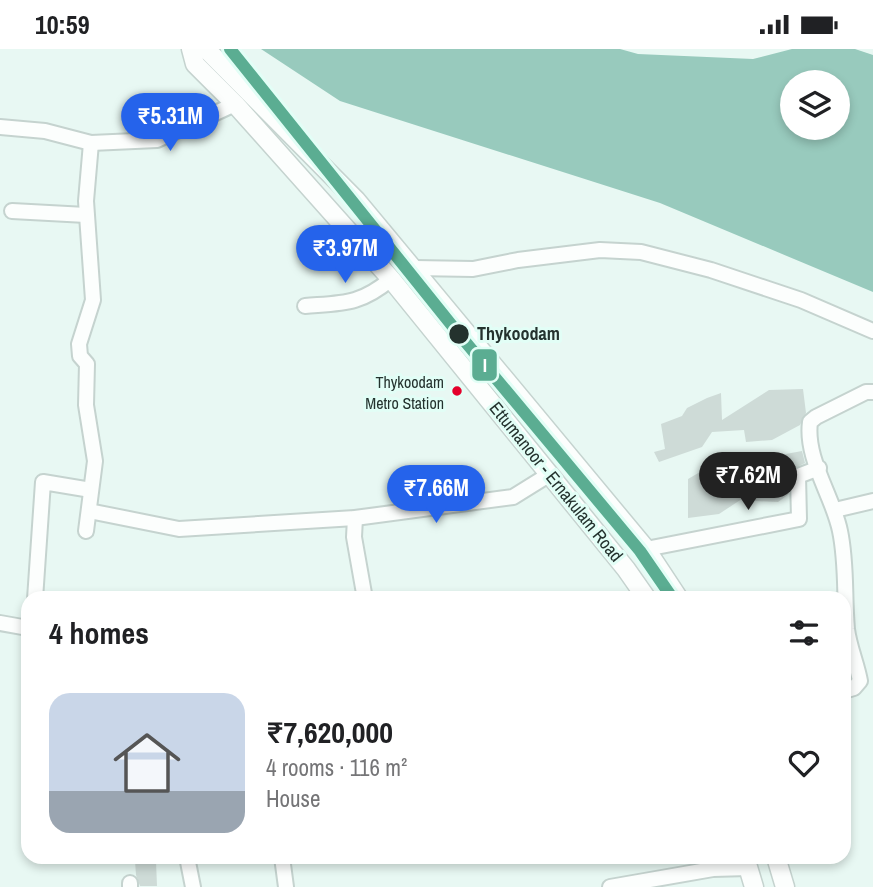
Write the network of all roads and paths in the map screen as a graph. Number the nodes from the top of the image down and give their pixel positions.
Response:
1 (191, 49) edge
2 (206, 49) edge
3 (235, 104) junction
4 (0, 127) edge
5 (91, 143) junction
6 (12, 211) dead end
7 (86, 215) junction
8 (415, 268) junction
9 (391, 279) junction
10 (305, 306) dead end
11 (873, 331) edge
12 (873, 392) edge
13 (819, 468) junction
14 (551, 474) junction
15 (91, 489) junction
16 (873, 501) edge
17 (835, 510) junction
18 (89, 511) junction
19 (355, 518) junction
20 (86, 531) dead end
21 (646, 549) junction
22 (36, 591) edge
23 (364, 591) edge
24 (641, 591) edge
25 (674, 591) edge
26 (846, 591) edge
27 (0, 623) edge
28 (21, 627) edge
29 (851, 648) edge
30 (851, 689) edge
31 (188, 864) edge
32 (283, 864) edge
33 (740, 864) edge
34 (746, 864) edge
35 (778, 864) edge
36 (193, 887) edge
37 (286, 887) edge
38 (610, 887) edge
39 (754, 887) edge
40 (785, 887) edge

1 - 3 main road, Ettumanoor - Ernakulam Road
2 - 8 main road
3 - 5 street
3 - 9 main road, Ettumanoor - Ernakulam Road
4 - 5 street
5 - 7 street
6 - 7 street
7 - 15 street
8 - 11 street
8 - 21 main road
9 - 10 street
9 - 14 main road, Ettumanoor - Ernakulam Road
12 - 13 street
13 - 17 street
13 - 21 street
14 - 19 street
14 - 24 main road, Ettumanoor - Ernakulam Road
15 - 18 street
15 - 22 street
16 - 17 street
17 - 26 street
18 - 19 street
18 - 20 street
19 - 23 street
21 - 25 main road
27 - 28 street
29 - 30 street
31 - 36 street
32 - 37 street
33 - 38 street
34 - 39 main road
35 - 40 main road

